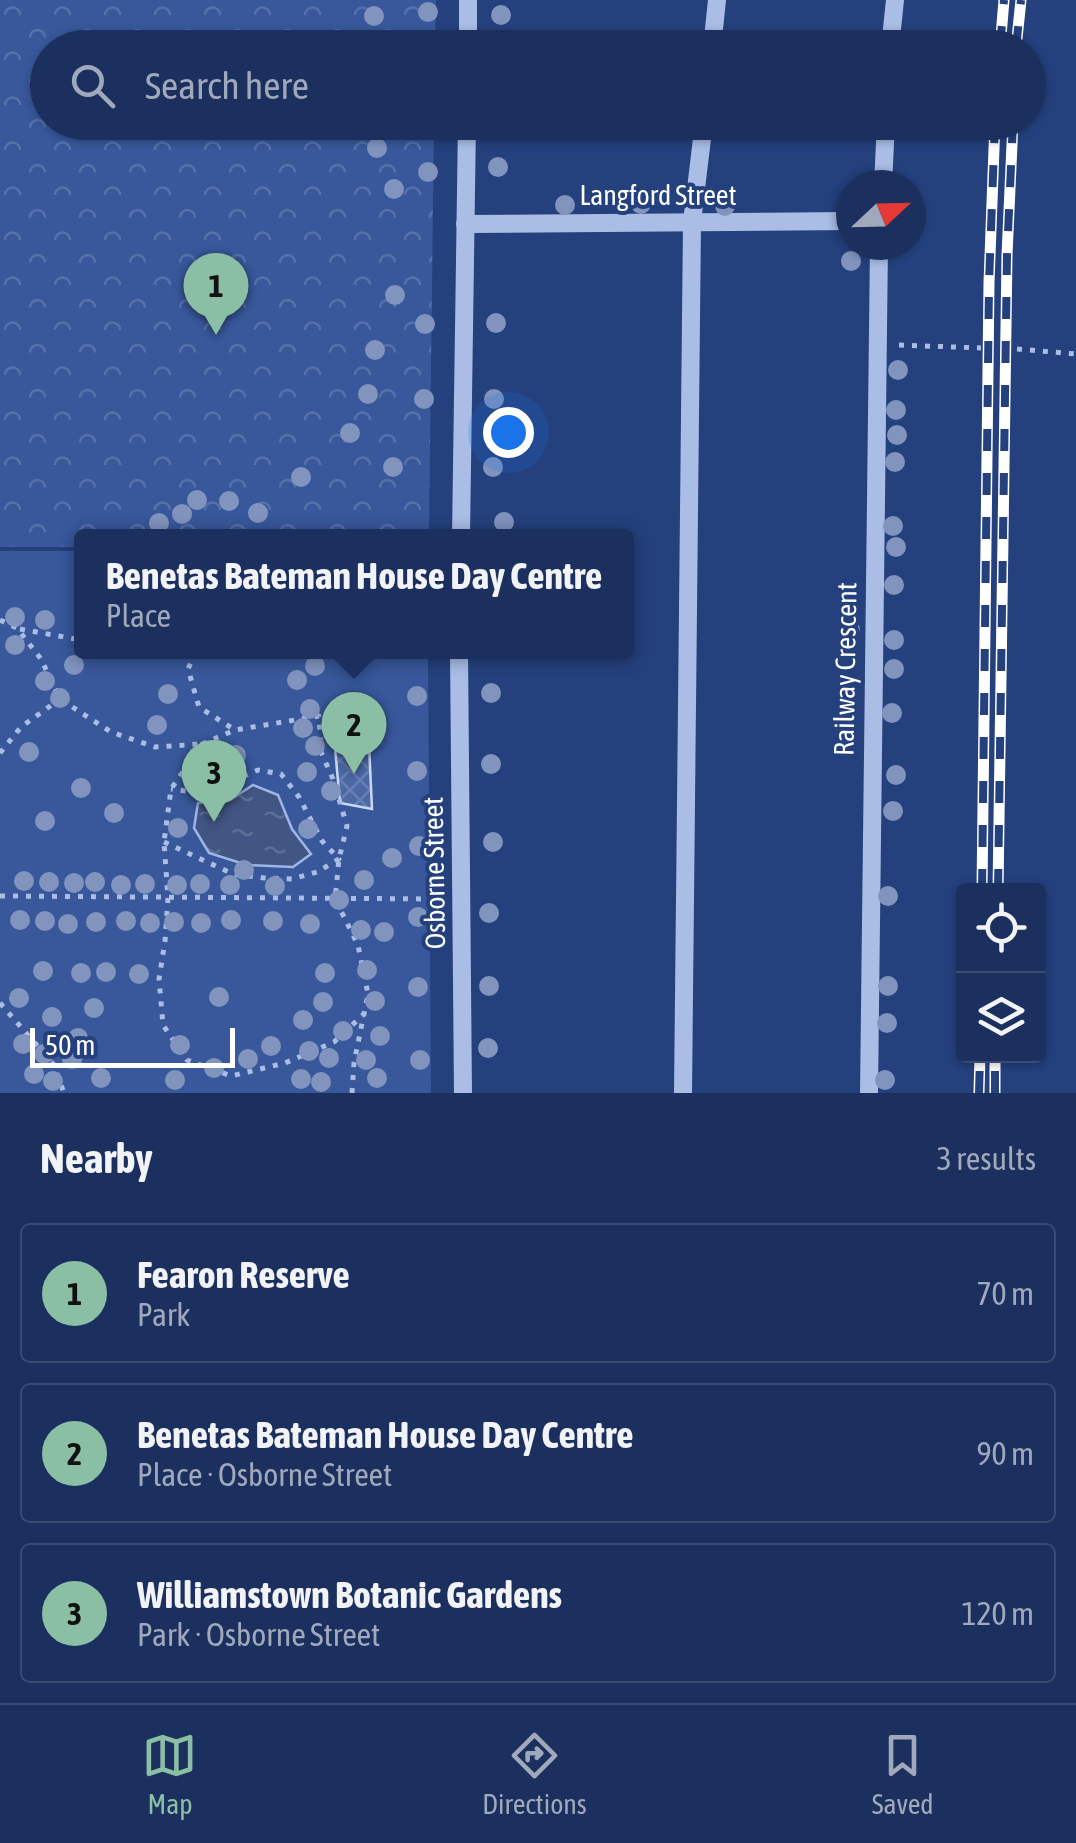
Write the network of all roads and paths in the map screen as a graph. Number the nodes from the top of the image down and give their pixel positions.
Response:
1 (468, 0) edge
2 (718, 0) edge
3 (894, 0) edge
4 (468, 30) edge
5 (714, 30) edge
6 (892, 30) edge
7 (467, 140) edge
8 (702, 140) edge
9 (885, 140) edge
10 (883, 170) edge
11 (836, 221) edge
12 (692, 222) junction
13 (466, 224) junction
14 (879, 260) edge
15 (877, 341) junction
16 (981, 348) dead end
17 (1018, 349) dead end
18 (1076, 354) edge
19 (461, 529) edge
20 (0, 620) edge
21 (17, 628) junction
22 (74, 639) edge
23 (193, 659) edge
24 (460, 659) edge
25 (60, 698) junction
26 (235, 730) junction
27 (202, 744) junction
28 (0, 753) edge
29 (170, 789) junction
30 (164, 842) junction
31 (338, 859) junction
32 (0, 896) edge
33 (168, 898) junction
34 (335, 899) junction
35 (462, 899) junction
36 (0, 1003) edge
37 (364, 1013) junction
38 (64, 1093) edge
39 (352, 1093) edge
40 (463, 1093) edge
41 (683, 1093) edge
42 (869, 1093) edge

1 - 4 street
2 - 5 street
3 - 6 street
7 - 13 street
8 - 12 street
9 - 10 street
11 - 12 street, Langford Street
12 - 13 street, Langford Street
12 - 41 street
13 - 19 street
14 - 15 street, Railway Crescent
15 - 16 path
15 - 42 street, Railway Crescent
17 - 18 path
20 - 21 path
21 - 22 path
21 - 25 path
23 - 26 path
24 - 35 street, Osborne Street
25 - 27 path
25 - 28 path
26 - 27 path
26 - 31 path
27 - 29 path
29 - 30 path
29 - 31 path
30 - 31 path
30 - 33 path
31 - 34 path
32 - 33 path
33 - 34 path
33 - 37 path
34 - 35 path
34 - 37 path
35 - 40 street, Osborne Street
36 - 38 path
37 - 39 path

